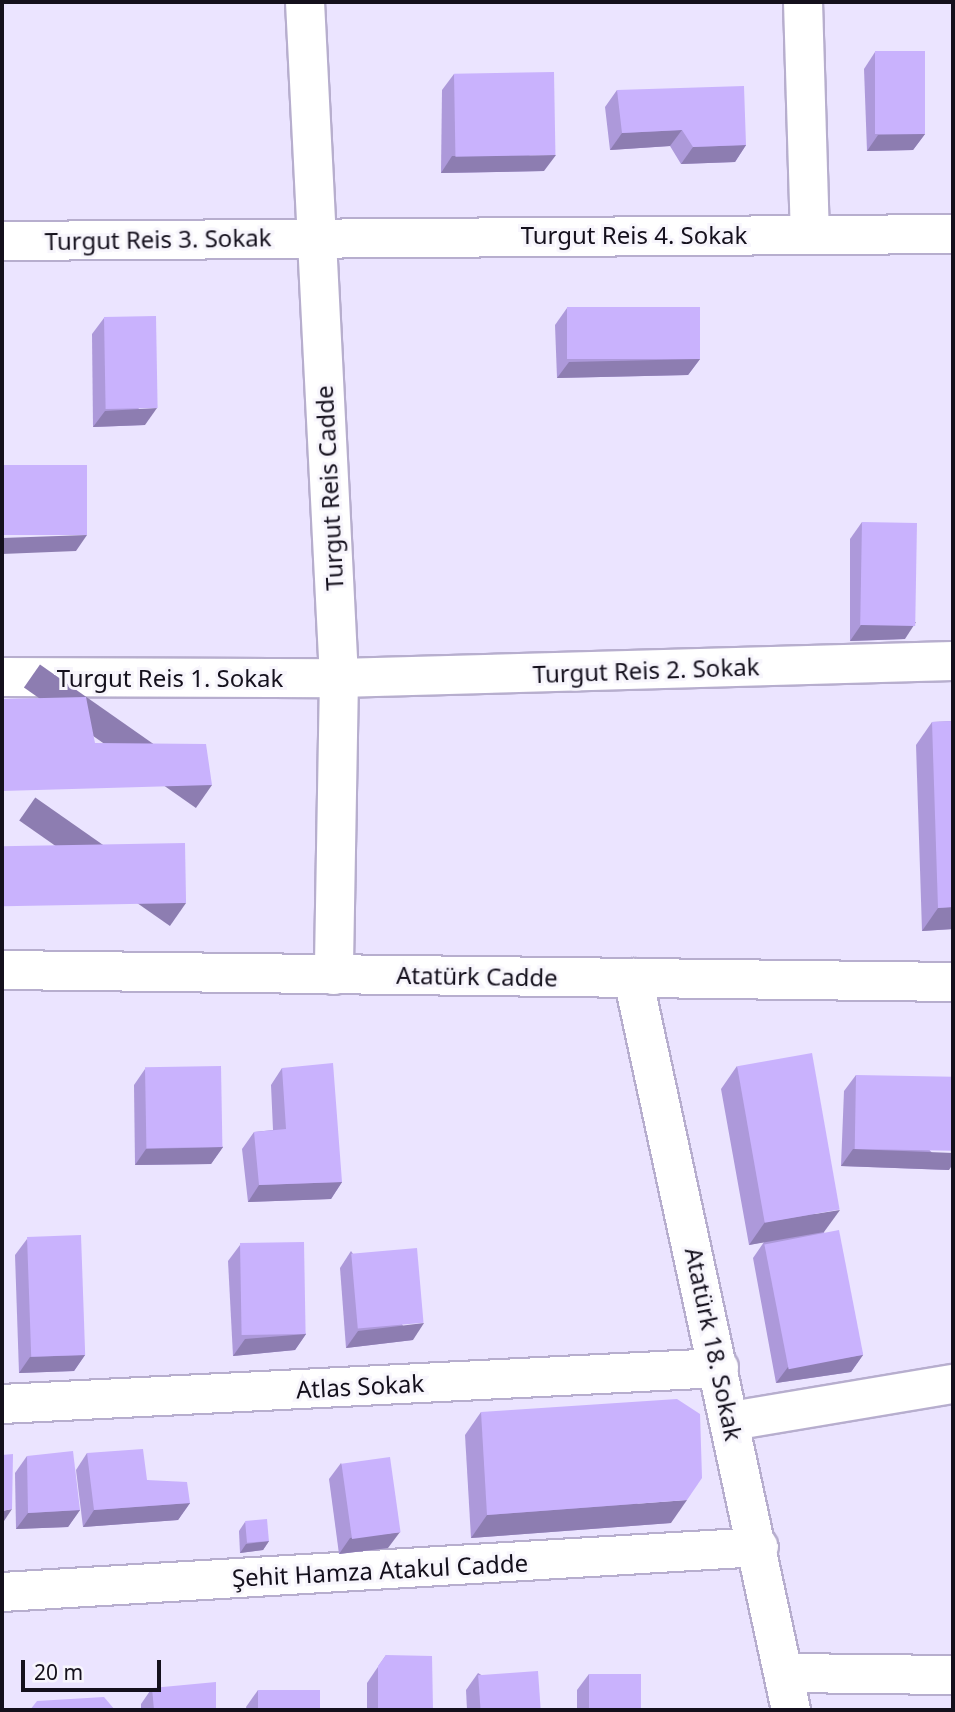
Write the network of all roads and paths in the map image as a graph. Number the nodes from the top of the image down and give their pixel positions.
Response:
1 (305, 2) edge
2 (803, 2) edge
3 (810, 234) junction
4 (953, 234) edge
5 (315, 236) junction
6 (2, 242) edge
7 (953, 661) edge
8 (2, 677) edge
9 (339, 678) junction
10 (2, 971) edge
11 (334, 975) junction
12 (633, 978) junction
13 (953, 982) edge
14 (719, 1368) junction
15 (953, 1384) edge
16 (2, 1405) edge
17 (731, 1421) junction
18 (759, 1547) junction
19 (2, 1592) edge
20 (787, 1673) junction
21 (953, 1675) edge
22 (792, 1710) edge

1 - 5 street, Turgut Reis Cadde
2 - 3 street
3 - 4 street, Turgut Reis 4. Sokak
3 - 5 street, Turgut Reis 4. Sokak
5 - 6 street, Turgut Reis 3. Sokak
5 - 9 street, Turgut Reis Cadde
7 - 9 street, Turgut Reis 2. Sokak
8 - 9 street, Turgut Reis 1. Sokak
9 - 11 street, Turgut Reis Cadde
10 - 11 street, Atatürk Cadde
11 - 12 street, Atatürk Cadde
12 - 13 street, Atatürk Cadde
12 - 14 street, Atatürk 18. Sokak
14 - 16 street, Atlas Sokak
14 - 17 street, Atatürk 18. Sokak
15 - 17 street
17 - 18 street, Atatürk 18. Sokak
18 - 19 street, Şehit Hamza Atakul Cadde
18 - 20 street, Atatürk 18. Sokak
20 - 21 street
20 - 22 street, Atatürk 18. Sokak

